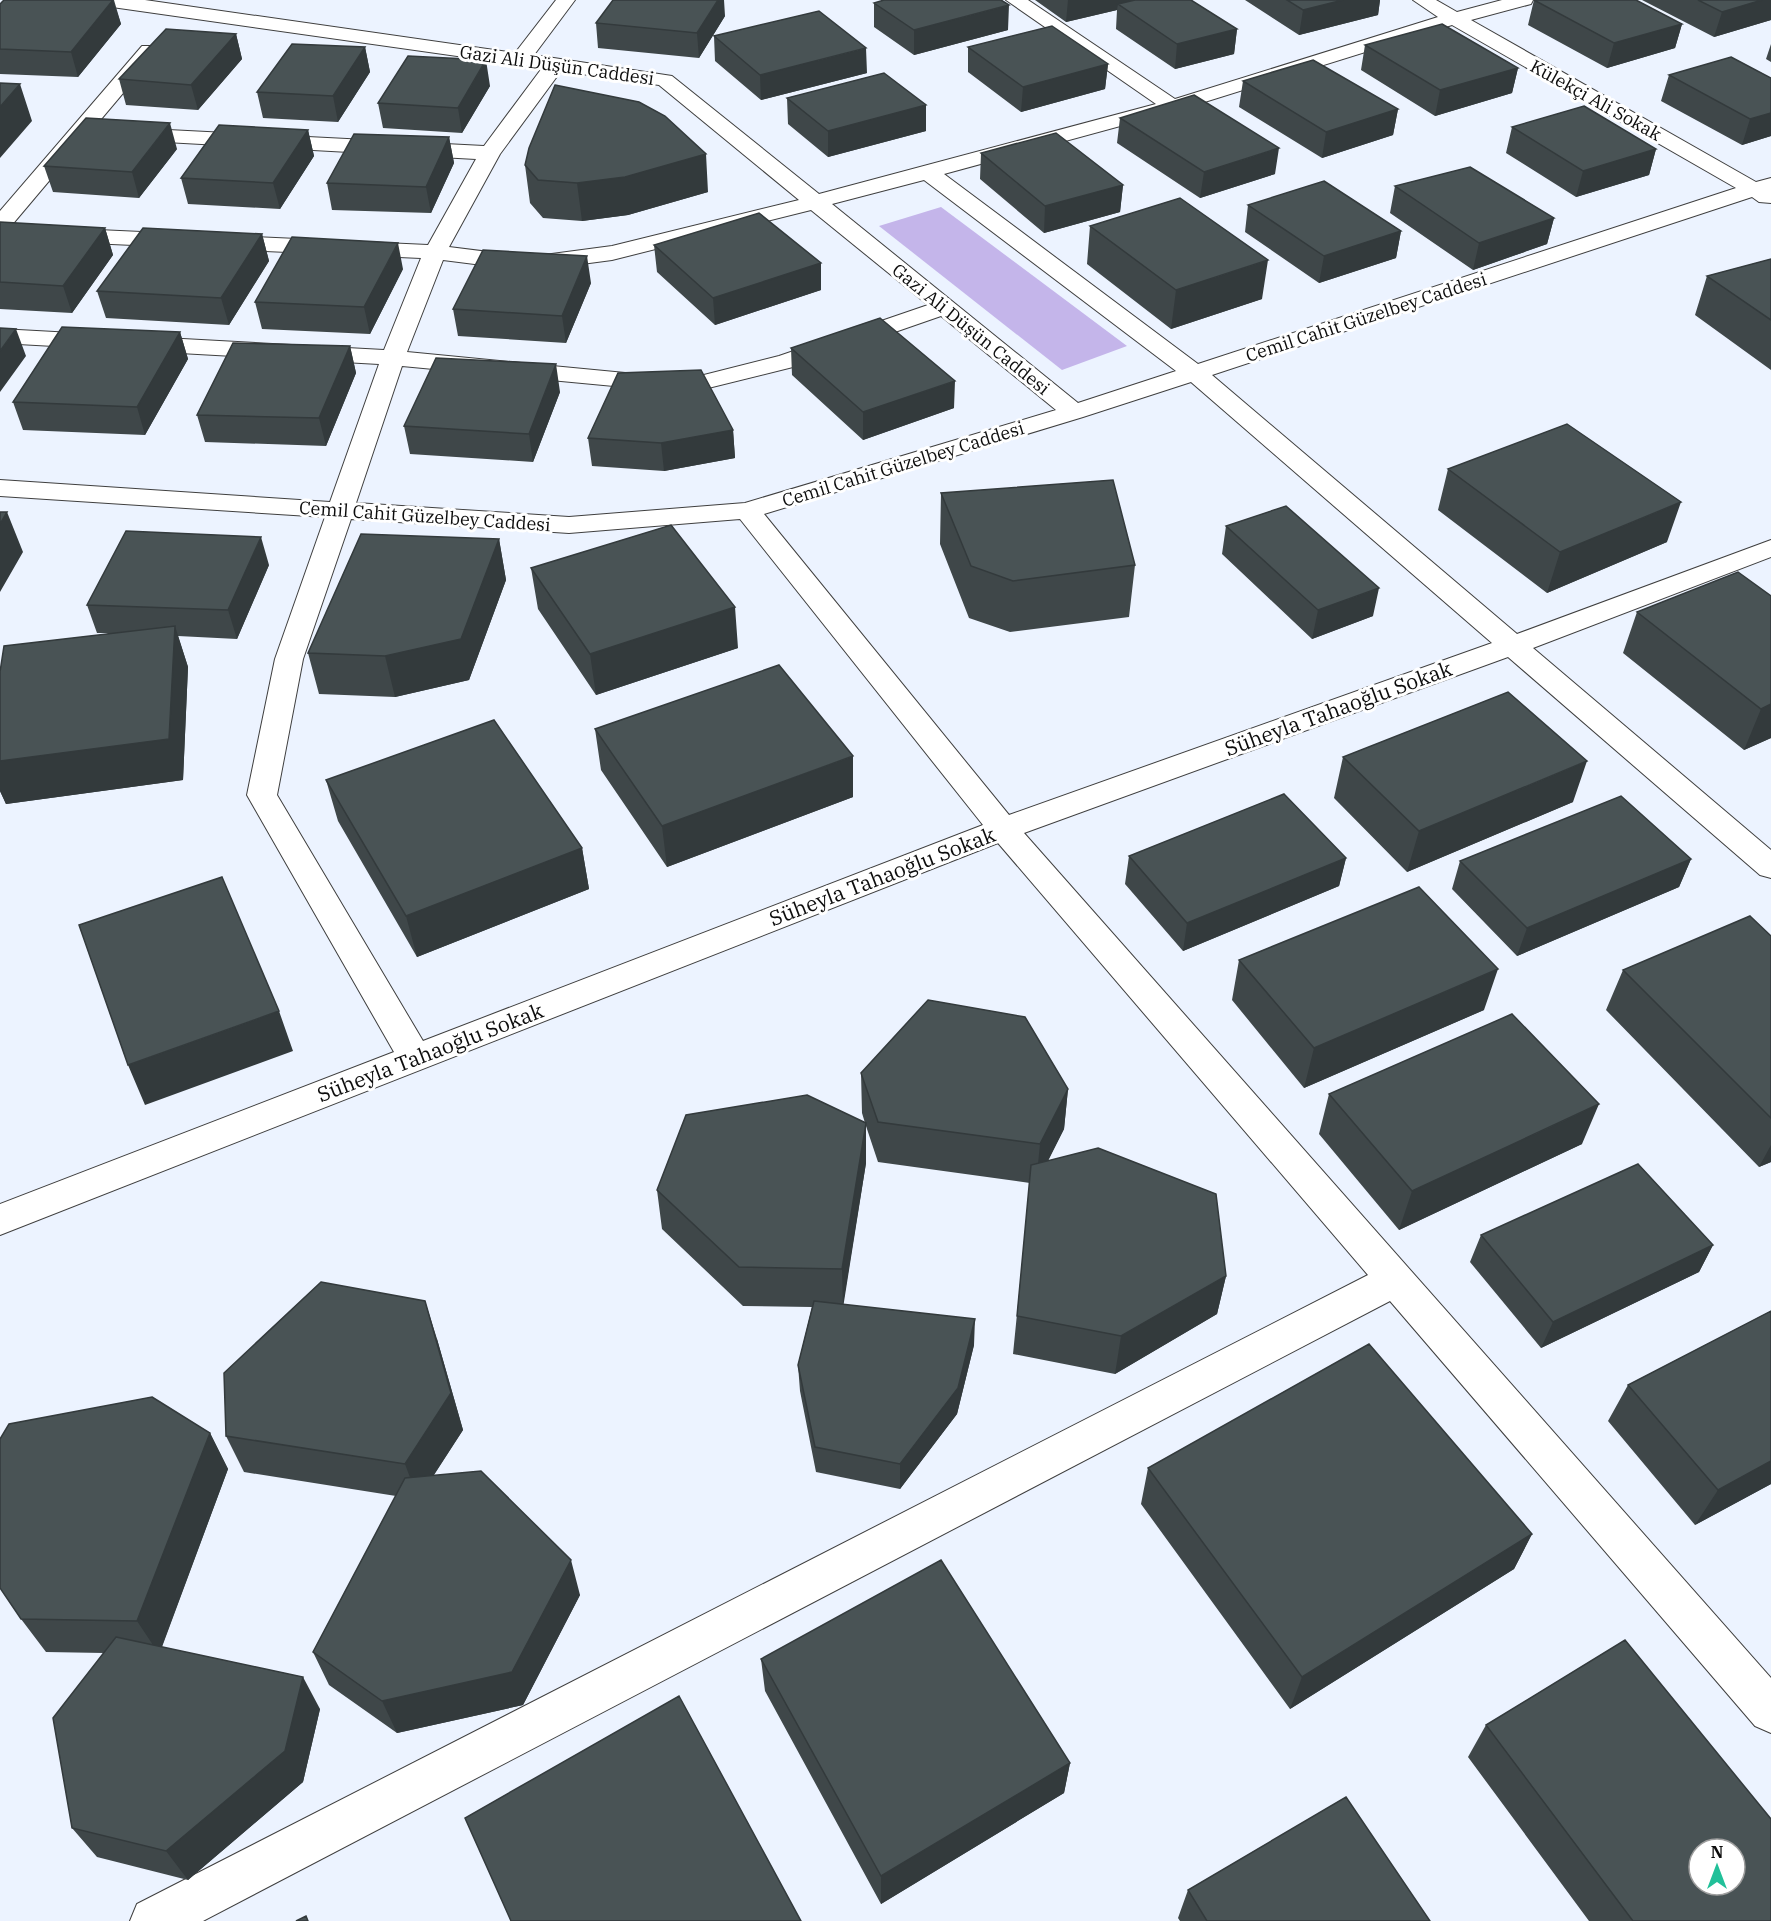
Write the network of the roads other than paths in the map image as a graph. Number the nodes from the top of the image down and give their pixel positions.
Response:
1 (105, 0) edge
2 (566, 0) edge
3 (1015, 0) edge
4 (1422, 0) edge
5 (1524, 0) edge
6 (181, 12) junction
7 (1452, 19) junction
8 (520, 60) junction
9 (555, 65) junction
10 (1172, 106) junction
11 (79, 131) junction
12 (490, 153) junction
13 (927, 172) junction
14 (1766, 191) edge
15 (816, 202) junction
16 (0, 225) edge
17 (0, 232) edge
18 (435, 252) junction
19 (945, 307) junction
20 (0, 336) edge
21 (393, 358) junction
22 (1195, 374) junction
23 (1074, 412) junction
24 (0, 488) edge
25 (342, 511) junction
26 (747, 511) junction
27 (1771, 548) edge
28 (1513, 645) junction
29 (1003, 829) junction
30 (1771, 867) edge
31 (415, 1058) junction
32 (0, 1220) edge
33 (1395, 1280) junction
34 (1771, 1711) edge
35 (154, 1921) edge

1 - 6 street, Gazi Ali Düşün Caddesi
2 - 8 street
3 - 10 street
4 - 7 street, Külekçi Ali Sokak
5 - 7 street
6 - 8 street, Gazi Ali Düşün Caddesi
6 - 11 street
7 - 10 street
7 - 14 street, Külekçi Ali Sokak
8 - 9 street, Gazi Ali Düşün Caddesi
9 - 12 street
9 - 15 street, Gazi Ali Düşün Caddesi
10 - 13 street
11 - 12 street
11 - 16 street
12 - 18 street
13 - 15 street
13 - 22 street
14 - 22 street, Cemil Cahit Güzelbey Caddesi
15 - 18 street
15 - 19 street, Gazi Ali Düşün Caddesi
17 - 18 street
18 - 21 street
19 - 21 street
19 - 23 street, Gazi Ali Düşün Caddesi
20 - 21 street
21 - 25 street
22 - 23 street, Cemil Cahit Güzelbey Caddesi
22 - 28 street
23 - 26 street, Cemil Cahit Güzelbey Caddesi
24 - 25 street, Cemil Cahit Güzelbey Caddesi
25 - 26 street, Cemil Cahit Güzelbey Caddesi
25 - 31 street
26 - 29 street
27 - 28 street, Süheyla Tahaoğlu Sokak
28 - 29 street, Süheyla Tahaoğlu Sokak
28 - 30 street
29 - 31 street, Süheyla Tahaoğlu Sokak
29 - 33 street
31 - 32 street, Süheyla Tahaoğlu Sokak
33 - 34 street
33 - 35 street

